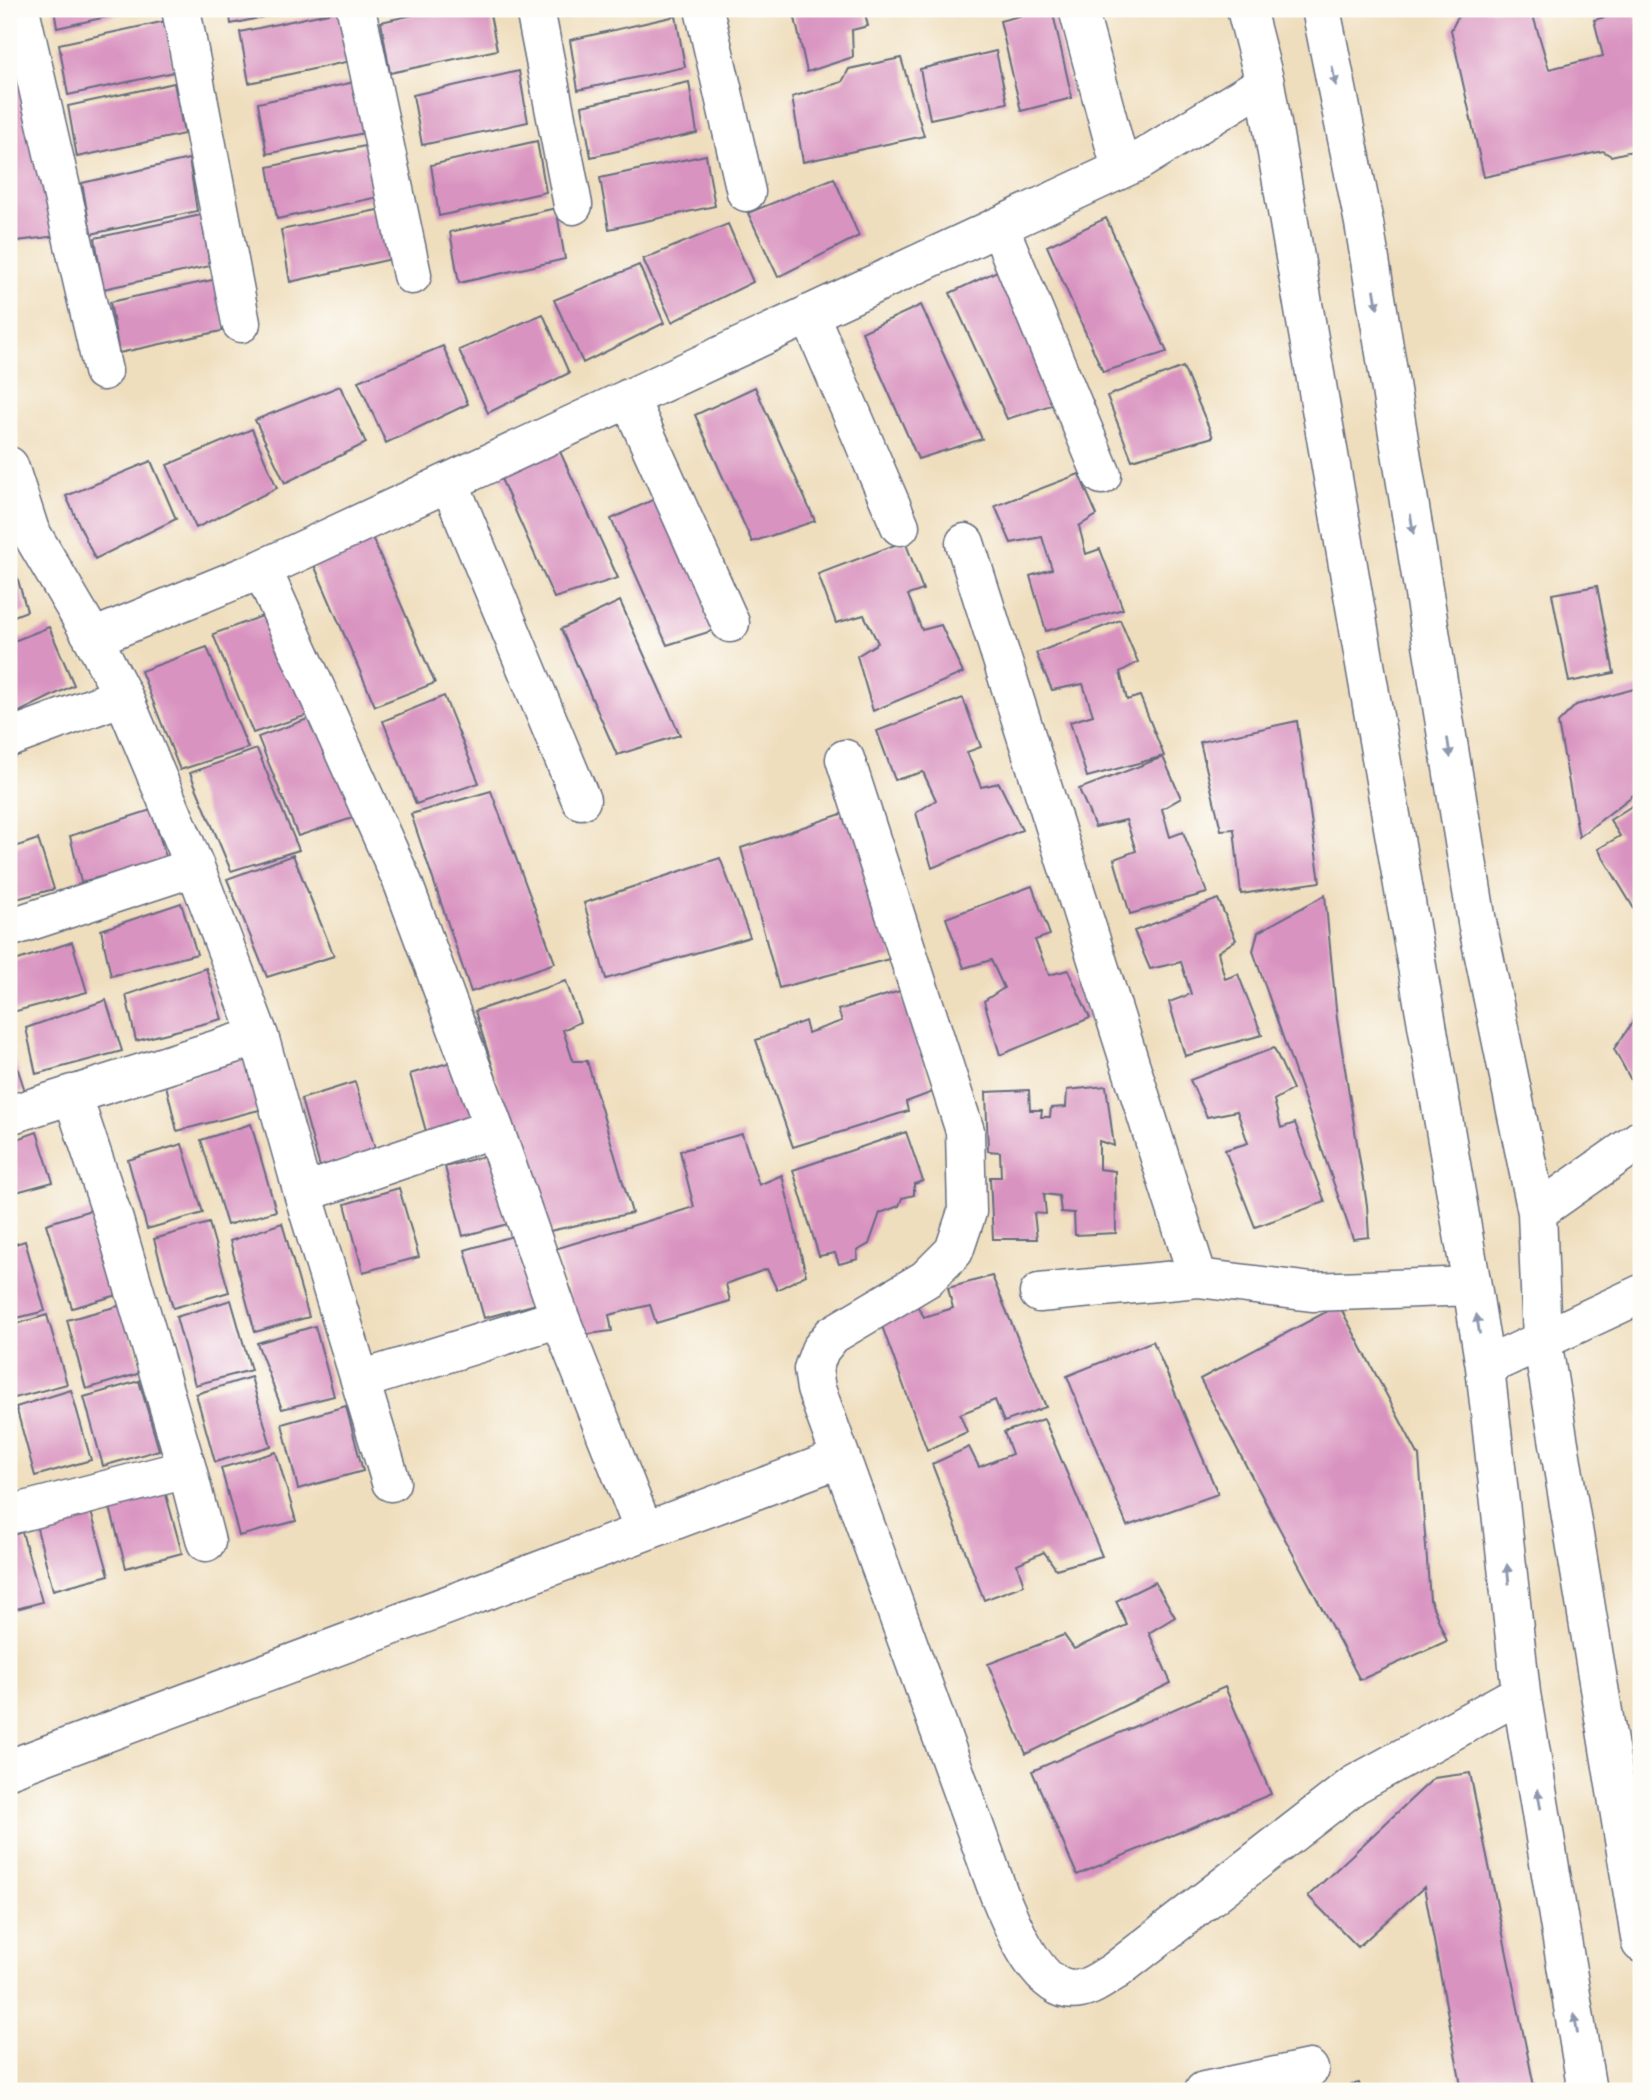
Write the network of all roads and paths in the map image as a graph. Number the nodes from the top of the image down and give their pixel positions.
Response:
1 (19, 9) edge
2 (181, 9) edge
3 (356, 9) edge
4 (535, 9) edge
5 (705, 9) edge
6 (1078, 9) edge
7 (1246, 9) edge
8 (1321, 9) edge
9 (1265, 83) junction
10 (1121, 169) junction
11 (746, 192) dead end
12 (573, 205) dead end
13 (999, 226) junction
14 (412, 275) dead end
15 (809, 314) junction
16 (241, 323) dead end
17 (103, 371) dead end
18 (629, 398) junction
19 (9, 466) edge
20 (1102, 475) dead end
21 (449, 482) junction
22 (900, 526) dead end
23 (19, 535) edge
24 (965, 543) dead end
25 (261, 569) junction
26 (730, 623) dead end
27 (93, 638) junction
28 (123, 696) junction
29 (9, 738) edge
30 (845, 759) dead end
31 (581, 800) dead end
32 (195, 867) junction
33 (9, 928) edge
34 (259, 1036) junction
35 (72, 1094) junction
36 (9, 1115) edge
37 (494, 1128) junction
38 (1641, 1139) edge
39 (303, 1192) junction
40 (1537, 1212) junction
41 (1198, 1278) junction
42 (1472, 1286) junction
43 (1039, 1293) dead end
44 (1641, 1294) edge
45 (560, 1318) junction
46 (1542, 1340) junction
47 (1485, 1367) junction
48 (361, 1380) junction
49 (841, 1458) junction
50 (187, 1469) junction
51 (391, 1482) dead end
52 (11, 1505) edge
53 (644, 1531) junction
54 (206, 1542) dead end
55 (1521, 1693) junction
56 (9, 1769) edge
57 (1641, 1943) edge
58 (1309, 2069) dead end
59 (1203, 2091) edge
60 (1587, 2091) edge

1 - 17 street
2 - 16 street
3 - 14 street
4 - 12 street
5 - 11 street
6 - 10 street
7 - 9 street
8 -> 40 street
9 - 10 street
9 - 42 street
10 - 13 street
13 - 15 street
13 - 20 street
15 - 18 street
15 - 22 street
18 - 21 street
18 - 26 street
19 - 23 street
21 - 25 street
21 - 31 street
23 - 27 street
24 - 41 street
25 - 27 street
25 - 37 street
27 - 28 street
28 - 29 street
28 - 32 street
30 - 49 street
32 - 33 street
32 - 34 street
34 - 35 street
34 - 39 street
35 - 36 street
35 - 50 street
37 - 39 street
37 - 45 street
38 - 40 street
39 - 48 street
40 - 46 street
41 - 42 street
41 - 43 street
47 -> 42 street
44 - 46 street
45 - 48 street
45 - 53 street
46 - 47 street
46 - 57 street
55 -> 47 street
48 - 51 street
49 - 53 street
49 - 55 street
50 - 52 street
50 - 54 street
53 - 56 street
60 -> 55 street
58 - 59 street

